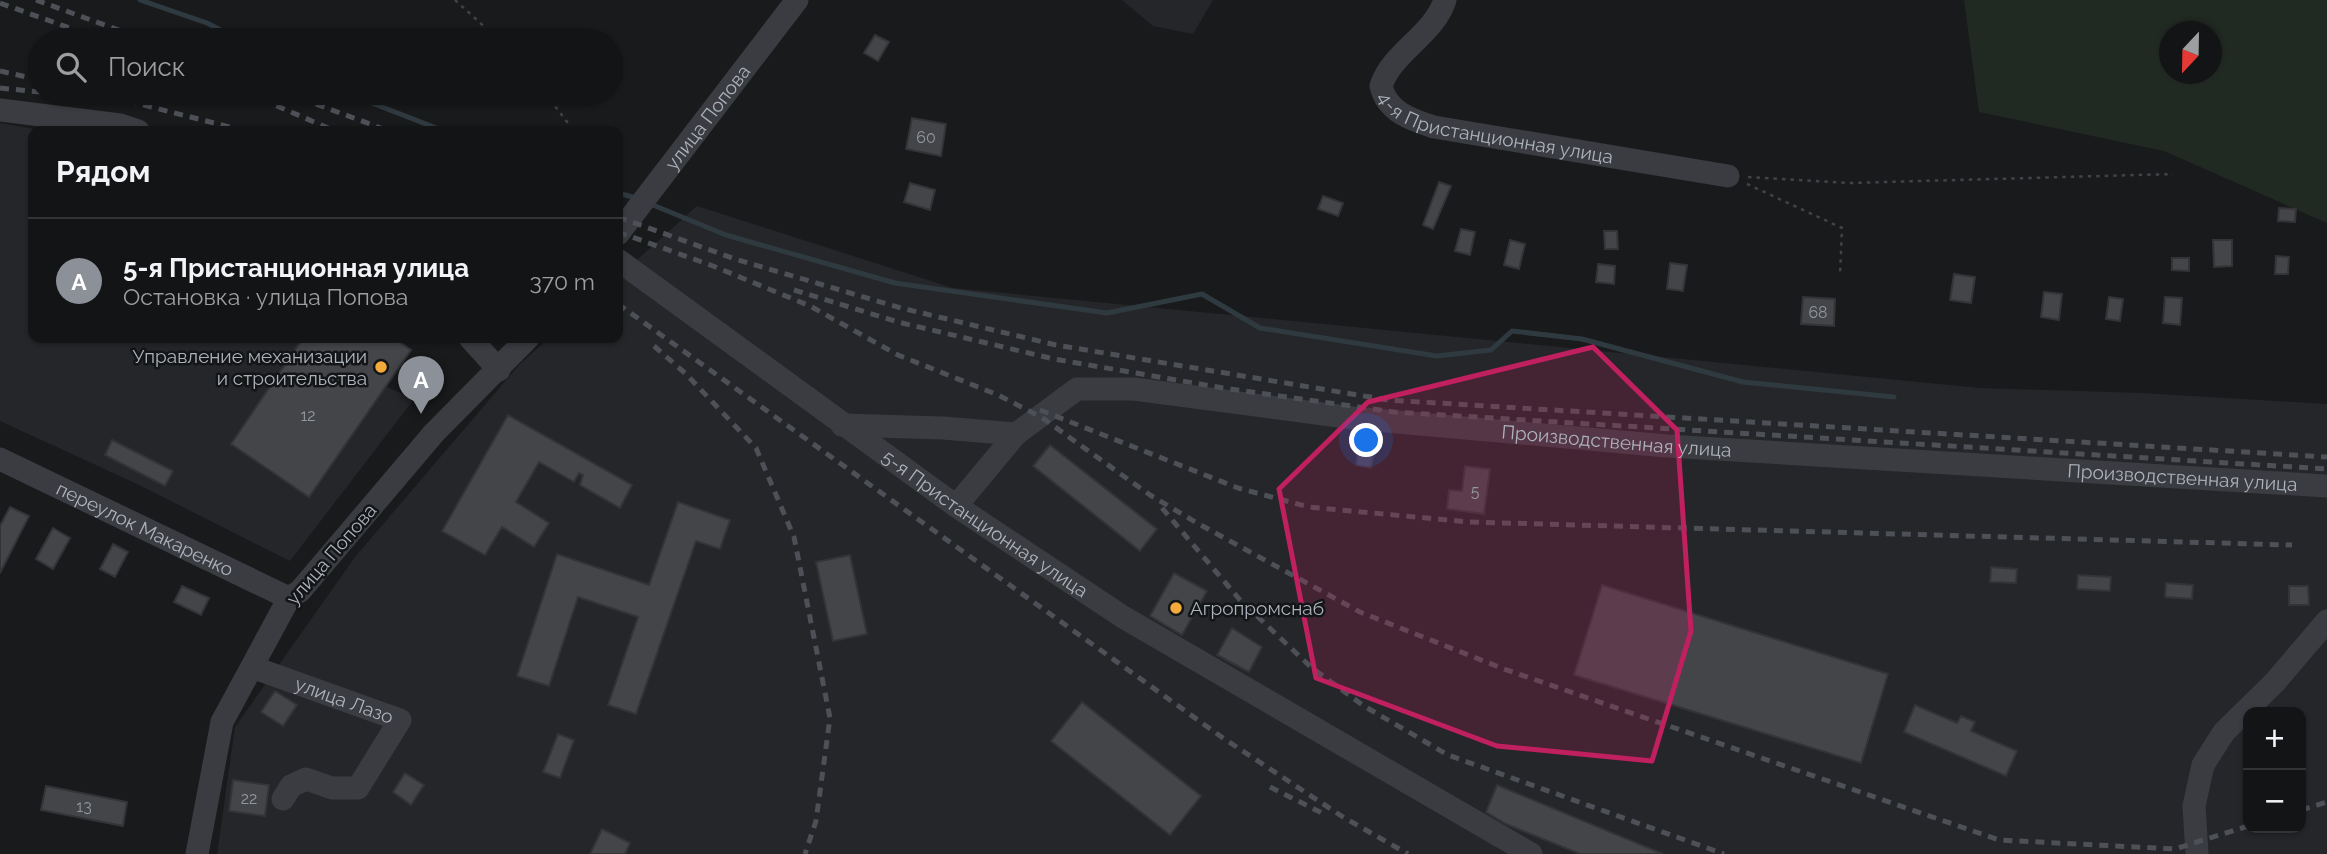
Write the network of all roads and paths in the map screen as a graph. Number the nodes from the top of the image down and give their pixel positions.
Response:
1 (455, 0) edge
2 (797, 0) edge
3 (1445, 0) edge
4 (486, 28) edge
5 (554, 105) edge
6 (0, 110) edge
7 (123, 126) edge
8 (570, 126) edge
9 (2173, 174) dead end
10 (1728, 176) junction
11 (623, 226) edge
12 (623, 264) edge
13 (1840, 276) dead end
14 (475, 343) edge
15 (523, 343) edge
16 (499, 370) junction
17 (842, 425) junction
18 (1016, 434) junction
19 (0, 459) edge
20 (2327, 486) edge
21 (956, 506) junction
22 (289, 598) junction
23 (2327, 621) edge
24 (252, 667) junction
25 (283, 799) dead end
26 (197, 854) edge
27 (1531, 854) edge
28 (2197, 854) edge

1 - 4 path
2 - 11 street, улица Попова
3 - 10 street, 4-я Пристанционная улица
5 - 8 path
6 - 7 street
9 - 10 path
10 - 13 path
12 - 17 street, 5-я Пристанционная улица
14 - 16 street
15 - 16 street, улица Попова
16 - 22 street, улица Попова
17 - 18 street
17 - 21 street, 5-я Пристанционная улица
18 - 20 street, Производственная улица
18 - 21 street, Производственная улица
19 - 22 street, переулок Макаренко
21 - 27 street, 5-я Пристанционная улица
22 - 24 street, улица Попова
23 - 28 street
24 - 25 street, улица Лазо
24 - 26 street, улица Попова

